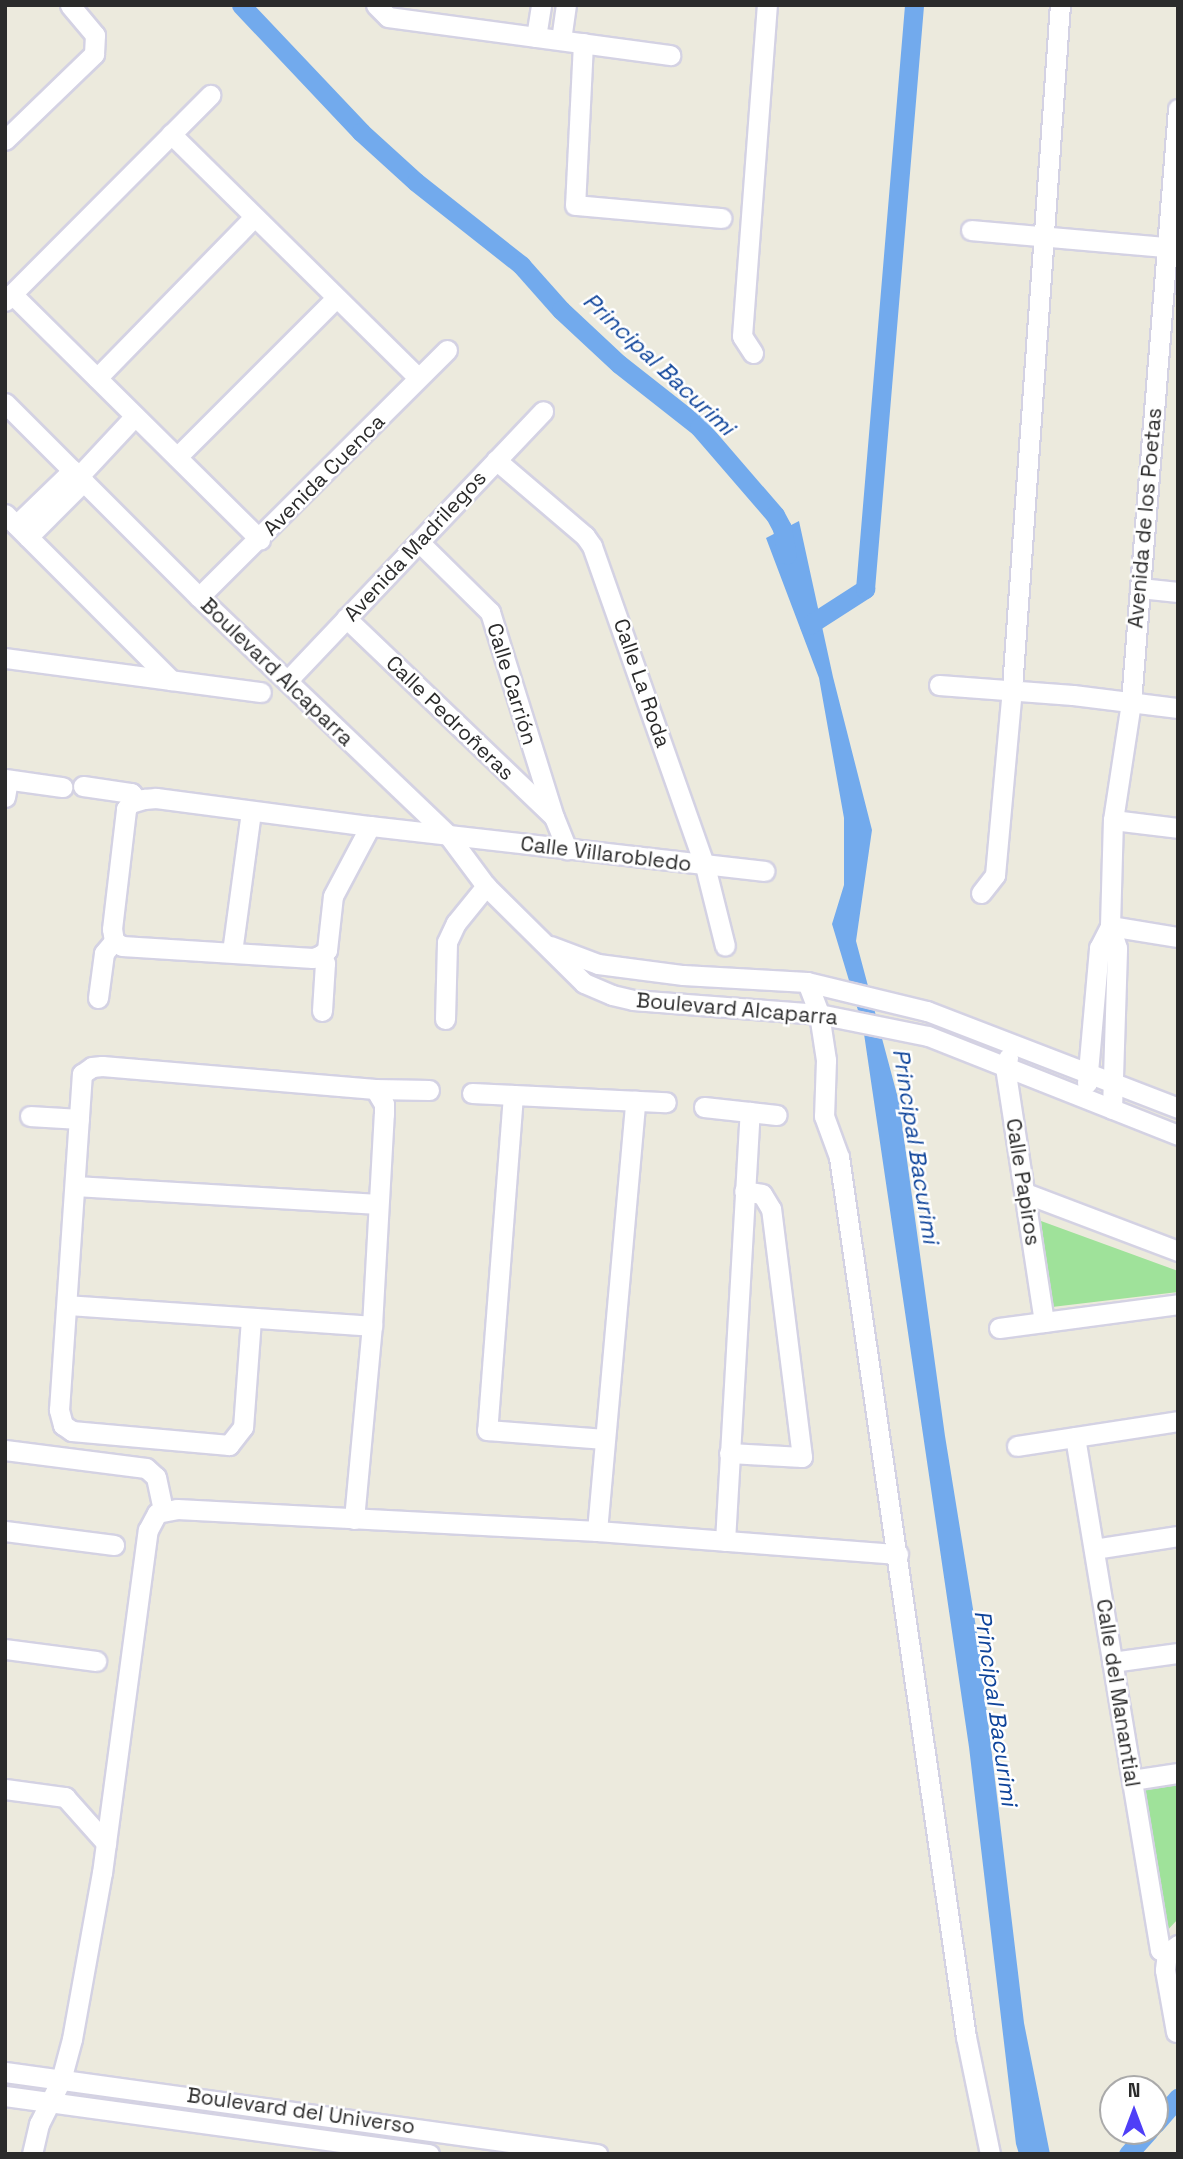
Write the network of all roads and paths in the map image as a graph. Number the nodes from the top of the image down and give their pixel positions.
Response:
1 (70, 5) edge
2 (376, 5) edge
3 (541, 5) edge
4 (566, 5) edge
5 (767, 5) edge
6 (1060, 5) edge
7 (536, 37) junction
8 (561, 40) junction
9 (583, 43) junction
10 (670, 55) dead end
11 (210, 95) dead end
12 (1177, 122) edge
13 (172, 134) junction
14 (5, 140) edge
15 (254, 217) junction
16 (721, 218) dead end
17 (971, 230) dead end
18 (1045, 235) junction
19 (1172, 247) edge
20 (9, 297) edge
21 (336, 298) junction
22 (447, 350) dead end
23 (754, 353) dead end
24 (1168, 361) edge
25 (97, 377) junction
26 (418, 378) junction
27 (5, 402) edge
28 (543, 411) dead end
29 (135, 416) junction
30 (177, 457) junction
31 (496, 460) junction
32 (78, 476) junction
33 (17, 526) edge
34 (260, 539) junction
35 (419, 542) junction
36 (1140, 588) junction
37 (1178, 592) edge
38 (199, 597) junction
39 (346, 618) junction
40 (5, 658) edge
41 (171, 680) junction
42 (287, 681) junction
43 (939, 685) dead end
44 (1012, 689) junction
45 (261, 692) dead end
46 (1131, 702) junction
47 (1178, 708) edge
48 (6, 785) edge
49 (83, 786) dead end
50 (62, 787) dead end
51 (137, 800) junction
52 (251, 810) junction
53 (554, 817) junction
54 (1112, 820) junction
55 (370, 827) junction
56 (1178, 828) edge
57 (448, 835) junction
58 (567, 849) junction
59 (705, 866) junction
60 (764, 871) dead end
61 (486, 886) junction
62 (981, 893) dead end
63 (1110, 926) junction
64 (1178, 937) edge
65 (114, 941) junction
66 (545, 944) junction
67 (725, 946) dead end
68 (232, 952) junction
69 (321, 955) junction
70 (815, 985) junction
71 (99, 998) dead end
72 (322, 1012) dead end
73 (826, 1015) junction
74 (445, 1019) dead end
75 (1012, 1044) junction
76 (1005, 1067) junction
77 (1087, 1073) junction
78 (1114, 1082) junction
79 (375, 1089) junction
80 (429, 1090) dead end
81 (472, 1093) dead end
82 (513, 1095) junction
83 (1086, 1098) junction
84 (635, 1101) junction
85 (666, 1102) dead end
86 (704, 1107) dead end
87 (1178, 1108) edge
88 (1112, 1109) junction
89 (750, 1112) junction
90 (777, 1115) dead end
91 (30, 1116) dead end
92 (79, 1119) junction
93 (1178, 1135) edge
94 (76, 1186) junction
95 (744, 1191) junction
96 (1025, 1193) junction
97 (377, 1204) junction
98 (1178, 1251) edge
99 (1178, 1304) edge
100 (67, 1305) junction
101 (251, 1319) junction
102 (1044, 1322) junction
103 (372, 1326) junction
104 (999, 1328) dead end
105 (1178, 1421) edge
106 (1075, 1437) junction
107 (605, 1439) junction
108 (1017, 1446) dead end
109 (5, 1450) edge
110 (729, 1453) junction
111 (163, 1510) junction
112 (354, 1519) junction
113 (5, 1531) edge
114 (597, 1531) junction
115 (1178, 1536) edge
116 (724, 1541) junction
117 (114, 1545) dead end
118 (1094, 1549) junction
119 (898, 1554) junction
120 (5, 1649) edge
121 (1178, 1653) edge
122 (96, 1661) dead end
123 (1112, 1662) junction
124 (1178, 1773) edge
125 (1132, 1780) junction
126 (5, 1788) edge
127 (106, 1843) junction
128 (1168, 1949) edge
129 (1176, 2032) dead end
130 (5, 2072) edge
131 (61, 2080) junction
132 (5, 2096) edge
133 (49, 2102) junction
134 (404, 2125) junction
135 (400, 2152) edge
136 (32, 2154) edge
137 (429, 2154) edge
138 (597, 2154) edge
139 (990, 2154) edge

1 - 14 street
2 - 7 street
3 - 7 street
4 - 8 street
5 - 23 street
6 - 18 street
7 - 8 street
8 - 9 street
9 - 10 street
9 - 16 street
11 - 13 street
12 - 19 street, Avenida de los Poetas
13 - 15 street
13 - 20 street
15 - 21 street
15 - 25 street
17 - 18 street
18 - 19 street
18 - 44 street
19 - 24 street, Avenida de los Poetas
20 - 25 street
21 - 26 street
21 - 30 street
22 - 26 street, Avenida Cuenca
24 - 36 street, Avenida de los Poetas
25 - 29 street
26 - 34 street, Avenida Cuenca
27 - 32 street, Boulevard Alcaparra
28 - 31 street, Avenida Madrilegos
29 - 30 street
29 - 32 street
30 - 34 street
31 - 35 street, Avenida Madrilegos
31 - 59 street, Calle La Roda
32 - 33 street
32 - 38 street, Boulevard Alcaparra
33 - 41 street
34 - 38 street, Avenida Cuenca
35 - 39 street, Avenida Madrilegos
35 - 53 street, Calle Carrión
36 - 37 street
36 - 46 street, Avenida de los Poetas
38 - 42 street, Boulevard Alcaparra
39 - 42 street, Avenida Madrilegos
39 - 53 street, Calle Pedroñeras
40 - 41 street
41 - 45 street
42 - 57 street, Boulevard Alcaparra
43 - 44 street
44 - 46 street
44 - 62 street
46 - 47 street
46 - 54 street, Avenida de los Poetas
48 - 50 street
49 - 51 street, Calle Villarobledo
51 - 52 street, Calle Villarobledo
51 - 65 street
52 - 55 street, Calle Villarobledo
52 - 68 street
53 - 58 street, Calle Carrión
54 - 56 street
54 - 63 street, Avenida de los Poetas
55 - 57 street, Calle Villarobledo
55 - 69 street
57 - 58 street, Calle Villarobledo
57 - 61 street, Boulevard Alcaparra
58 - 59 street, Calle Villarobledo
59 - 60 street, Calle Villarobledo
59 - 67 street, Calle La Roda
61 - 66 street, Boulevard Alcaparra
61 - 74 street
63 - 64 street
63 - 77 street, Avenida de los Poetas
63 - 78 street, Avenida de los Poetas
65 - 68 street
65 - 71 street
66 - 70 street, Boulevard Alcaparra
66 - 73 street, Boulevard Alcaparra
68 - 69 street
69 - 72 street
70 - 73 street
70 - 75 street, Boulevard Alcaparra
73 - 76 street, Boulevard Alcaparra
73 - 119 street
75 - 76 street, Calle Papiros
75 - 77 street, Boulevard Alcaparra
76 - 83 street, Boulevard Alcaparra
76 - 96 street, Calle Papiros
77 - 78 street, Boulevard Alcaparra
77 - 83 street, Avenida de los Poetas
78 - 87 street, Boulevard Alcaparra
78 - 88 street, Avenida de los Poetas
79 - 80 street
79 - 92 street
79 - 97 street
81 - 82 street
82 - 84 street
82 - 107 street
83 - 88 street, Boulevard Alcaparra
84 - 85 street
84 - 107 street
86 - 89 street
88 - 93 street, Boulevard Alcaparra
89 - 90 street
89 - 95 street
91 - 92 street
92 - 94 street
94 - 97 street
94 - 100 street
95 - 110 street
95 - 110 street
96 - 98 street
96 - 102 street, Calle Papiros
97 - 103 street
99 - 102 street
100 - 101 street
100 - 101 street
101 - 103 street
102 - 104 street
103 - 112 street
105 - 106 street
106 - 108 street
106 - 118 street, Calle del Manantial
107 - 114 street
109 - 111 street
110 - 116 street
111 - 112 street
111 - 127 street
112 - 114 street
113 - 117 street
114 - 116 street
115 - 118 street
116 - 119 street
118 - 123 street, Calle del Manantial
119 - 139 street
120 - 122 street
121 - 123 street
123 - 125 street, Calle del Manantial
124 - 125 street
125 - 128 street, Calle del Manantial
126 - 127 street
127 - 131 street
128 - 129 street, Calle del Manantial
130 - 131 street, Boulevard del Universo
131 - 133 street
131 - 134 street, Boulevard del Universo
132 - 133 street, Boulevard del Universo
133 - 135 street, Boulevard del Universo
133 - 136 street
134 - 135 street
134 - 138 street, Boulevard del Universo
135 - 137 street, Boulevard del Universo

